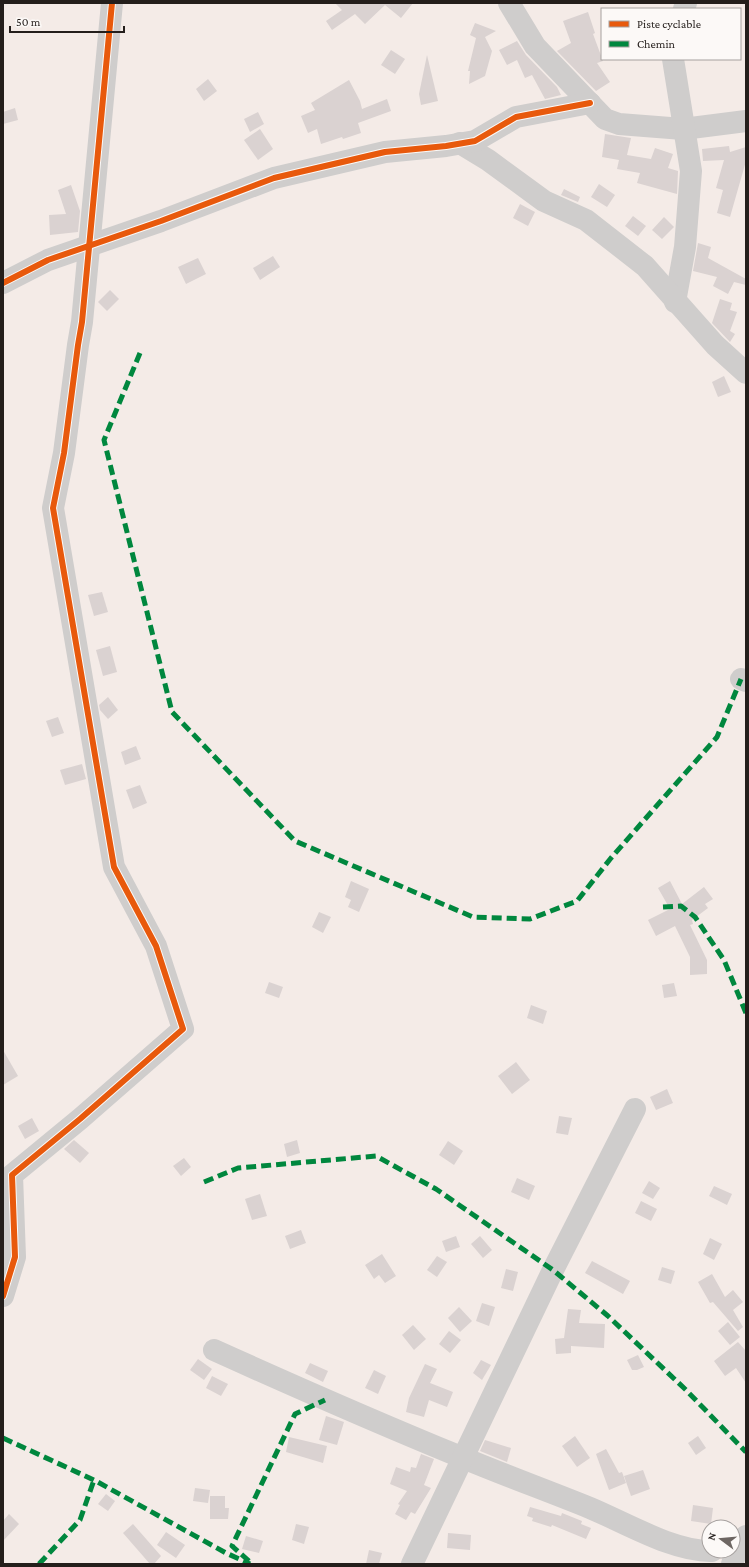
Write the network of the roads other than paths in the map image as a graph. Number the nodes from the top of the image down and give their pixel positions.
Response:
1 (112, 3) edge
2 (509, 3) edge
3 (673, 60) edge
4 (590, 103) junction
5 (746, 120) edge
6 (683, 129) junction
7 (460, 143) junction
8 (89, 245) junction
9 (3, 283) edge
10 (675, 302) junction
11 (746, 373) edge
12 (635, 1109) dead end
13 (3, 1296) edge
14 (214, 1350) dead end
15 (462, 1458) junction
16 (701, 1550) edge
17 (412, 1564) edge

1 - 8 street
2 - 4 street
3 - 6 street
4 - 6 street
4 - 7 street
5 - 6 street
6 - 10 street
7 - 8 street
7 - 10 street
8 - 9 street
8 - 13 street
10 - 11 street
12 - 15 street
14 - 15 street
15 - 16 street
15 - 17 street

